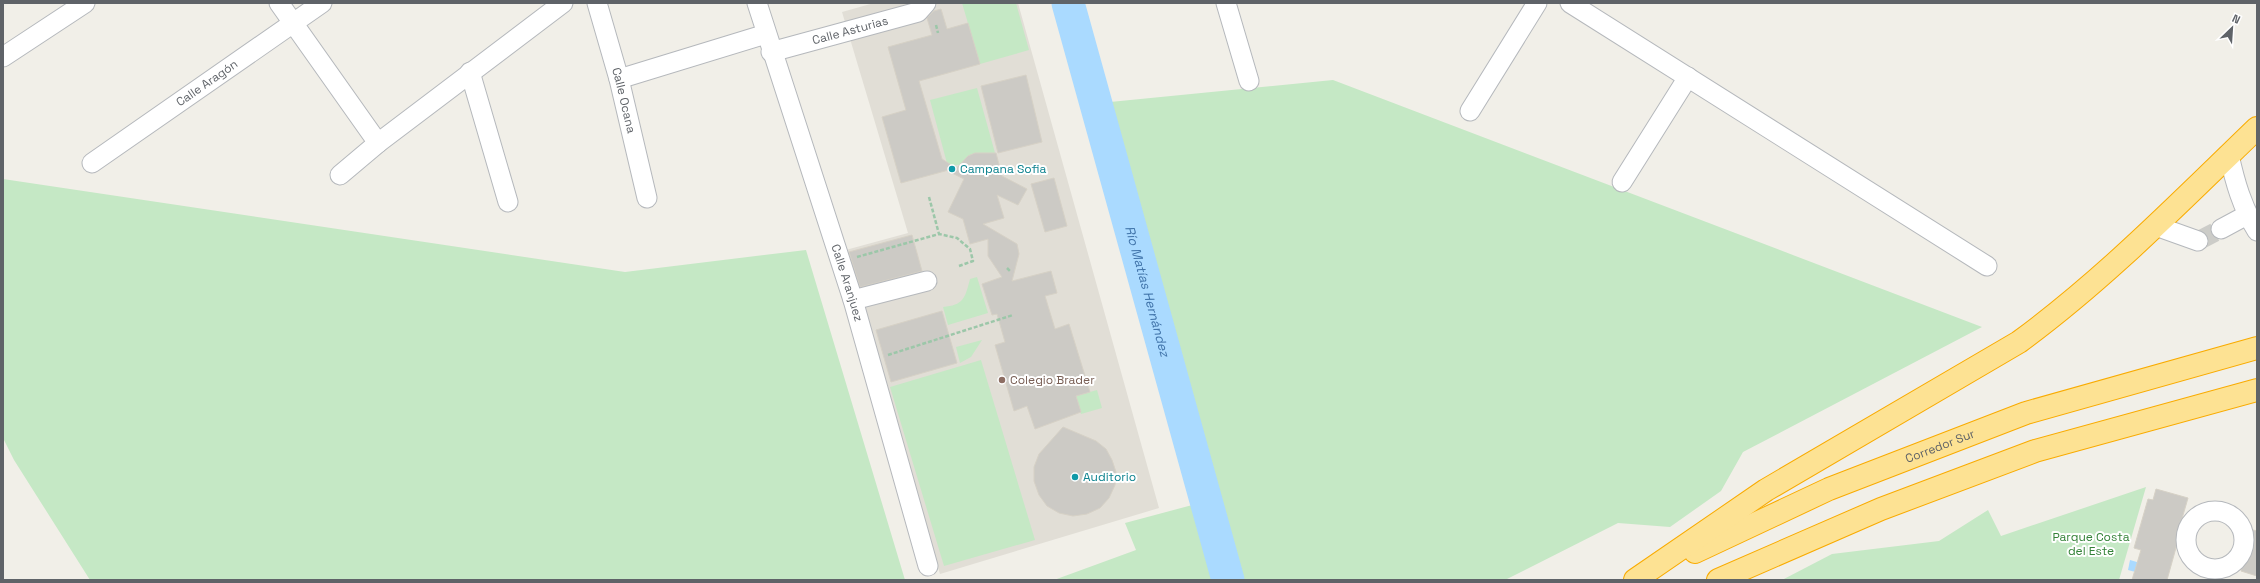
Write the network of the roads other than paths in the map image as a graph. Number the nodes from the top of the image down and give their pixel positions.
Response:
1 (85, 3) edge
2 (279, 3) edge
3 (322, 3) edge
4 (563, 3) edge
5 (597, 3) edge
6 (757, 3) edge
7 (926, 3) edge
8 (1226, 3) edge
9 (1537, 3) edge
10 (1570, 3) edge
11 (292, 24) junction
12 (766, 34) junction
13 (771, 52) junction
14 (3, 57) edge
15 (470, 72) junction
16 (1688, 77) junction
17 (619, 79) junction
18 (1249, 81) dead end
19 (1470, 111) dead end
20 (2257, 128) edge
21 (378, 143) junction
22 (2229, 155) junction
23 (92, 163) dead end
24 (340, 175) dead end
25 (1622, 182) dead end
26 (647, 198) dead end
27 (508, 202) dead end
28 (2252, 223) edge
29 (2156, 226) junction
30 (2221, 229) tunnel mouth
31 (2198, 241) dead end
32 (1987, 266) dead end
33 (927, 281) dead end
34 (854, 300) junction
35 (2257, 348) edge
36 (2257, 390) edge
37 (928, 566) dead end
38 (1635, 580) edge
39 (1718, 580) edge

1 - 14 street
2 - 11 street
3 - 11 street, Calle Aragón
4 - 15 street
5 - 17 street, Calle Ocana
6 - 12 street, Calle Aranjuez
7 - 13 street, Calle Asturias
8 - 18 street
9 - 19 street
10 - 16 street
11 - 21 street
11 - 23 street, Calle Aragón
12 - 13 street, Calle Aranjuez
12 - 17 street
13 - 34 street, Calle Aranjuez
15 - 21 street
15 - 27 street
16 - 25 street
16 - 32 street
17 - 26 street, Calle Ocana
20 - 22 highway
21 - 24 street
22 - 28 street
22 - 29 highway
28 - 30 street
29 - 31 street
29 - 38 highway
33 - 34 street
34 - 37 street, Calle Aranjuez
35 - 38 highway, Corredor Sur
36 - 39 highway

